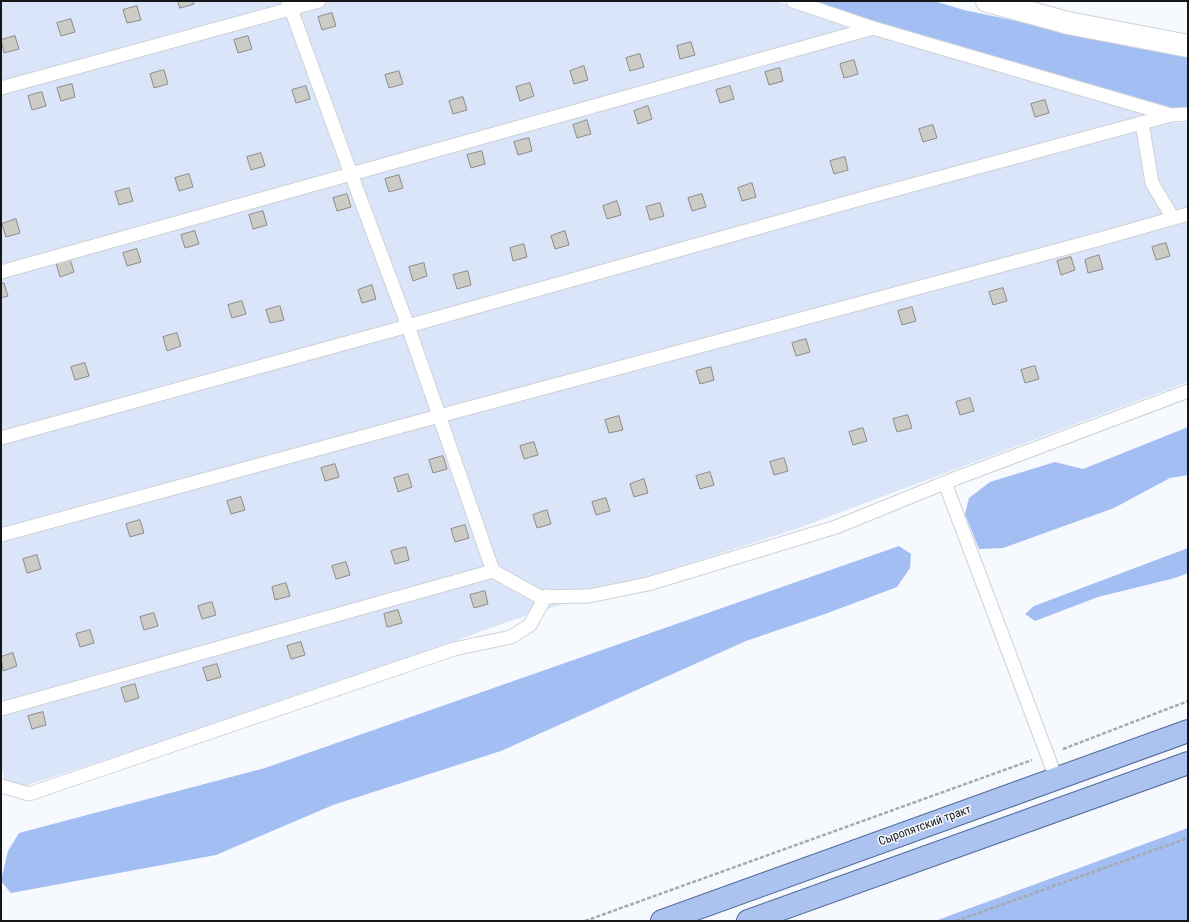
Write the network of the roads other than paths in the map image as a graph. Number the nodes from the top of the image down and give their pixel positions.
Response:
1 (319, 1) edge
2 (793, 1) edge
3 (987, 1) edge
4 (289, 5) edge
5 (873, 28) junction
6 (1188, 46) edge
7 (1, 88) edge
8 (1188, 114) edge
9 (1171, 115) junction
10 (1142, 123) junction
11 (351, 174) junction
12 (1188, 214) edge
13 (1173, 218) junction
14 (1, 272) edge
15 (408, 326) junction
16 (1188, 391) edge
17 (439, 416) junction
18 (1, 438) edge
19 (945, 483) junction
20 (1, 535) edge
21 (493, 571) junction
22 (546, 596) junction
23 (1, 709) edge
24 (1188, 731) edge
25 (1188, 763) edge
26 (1056, 778) junction
27 (1, 786) edge
28 (662, 921) edge
29 (748, 921) edge

1 - 4 lane
2 - 5 lane
3 - 6 street
4 - 7 lane
4 - 11 lane
5 - 9 lane
5 - 11 lane
8 - 9 lane
9 - 10 lane
10 - 13 lane
10 - 15 lane
11 - 14 lane
11 - 15 lane
12 - 13 lane
13 - 17 lane
15 - 17 lane
15 - 18 lane
16 - 19 lane
17 - 20 lane
17 - 21 lane
19 - 22 lane
19 - 26 lane
21 - 22 lane
21 - 23 lane
22 - 27 lane
24 - 26 main road, Сыропятский тракт
25 - 29 main road
26 - 28 main road, Сыропятский тракт

